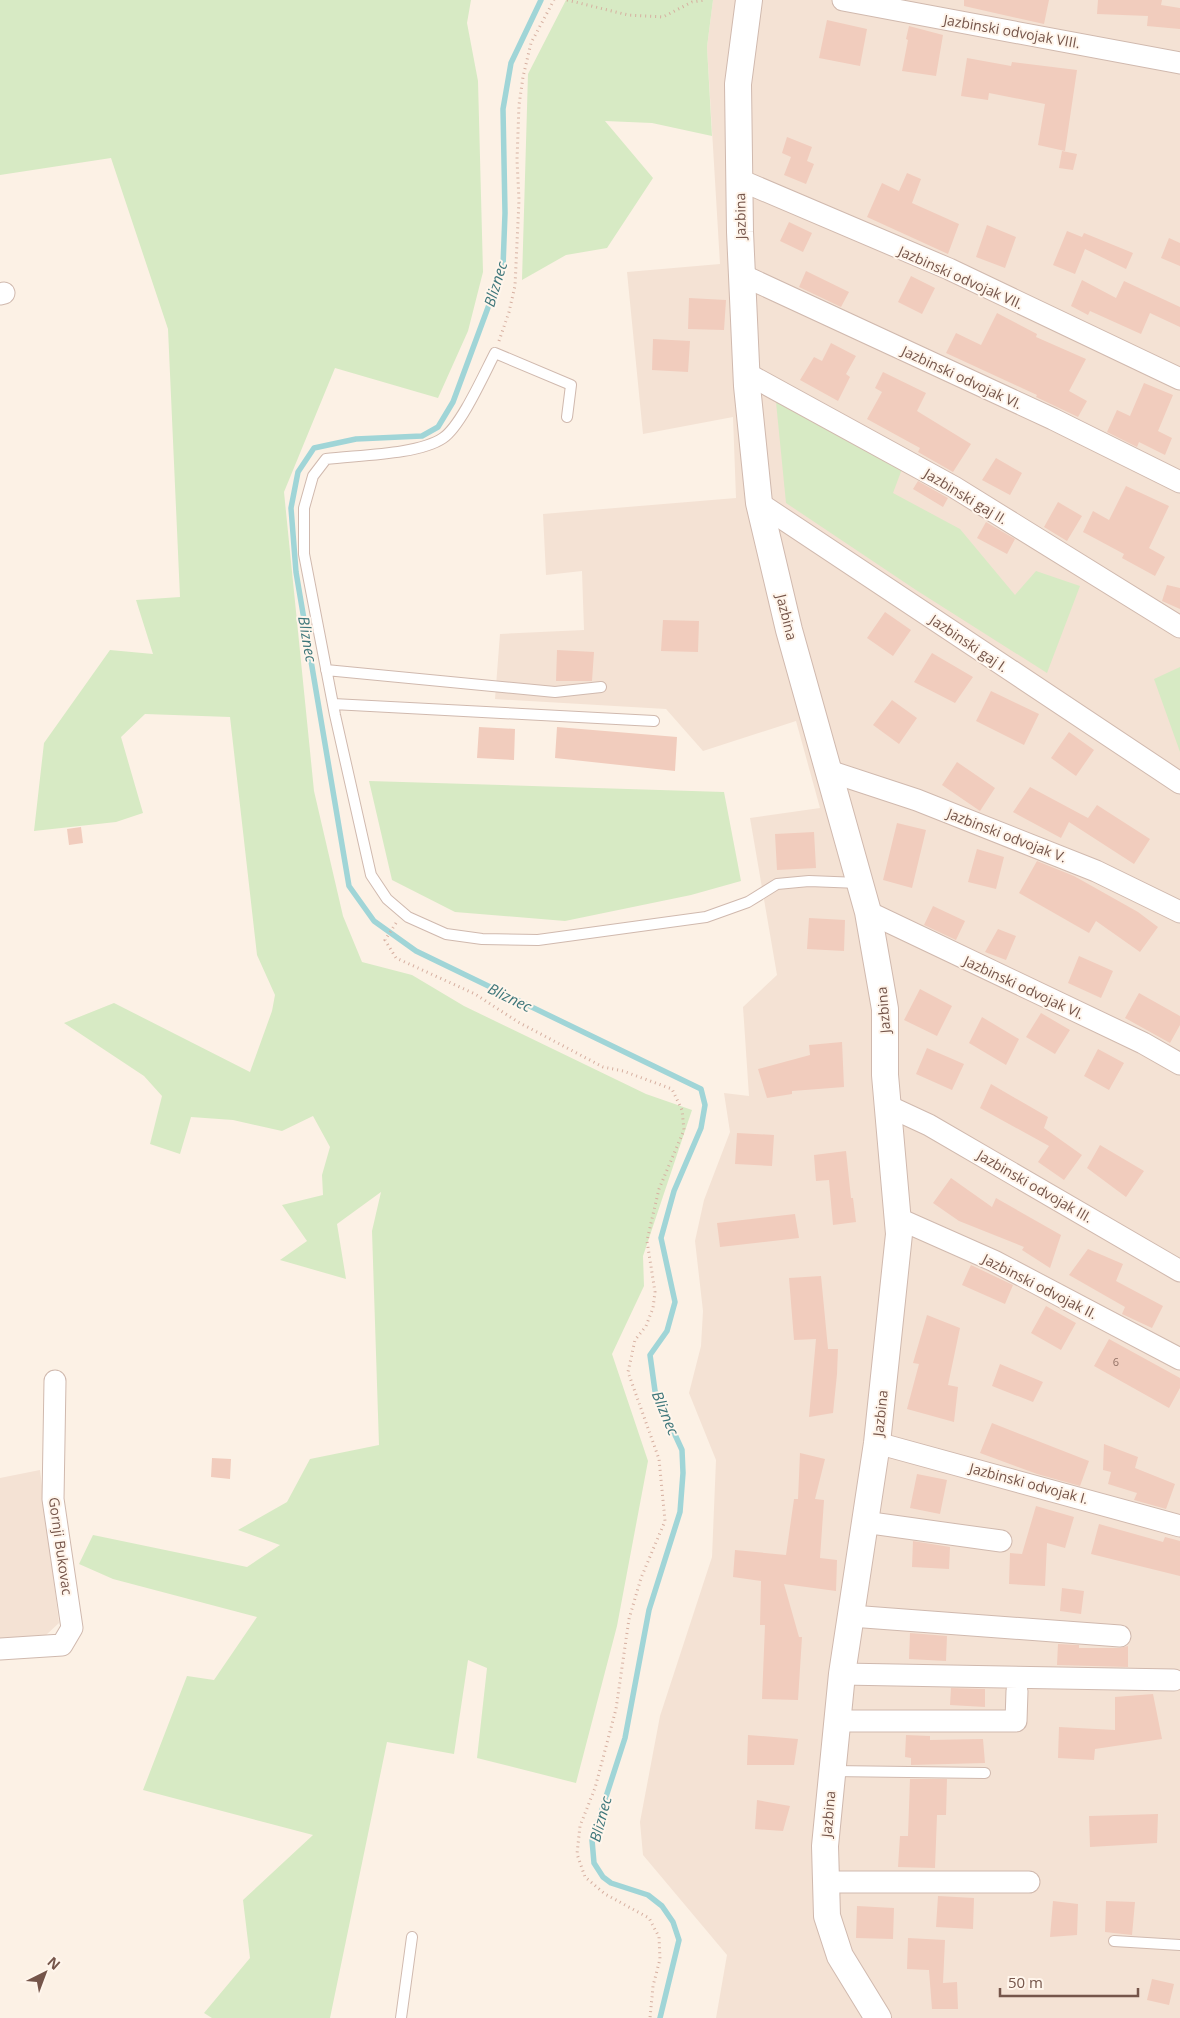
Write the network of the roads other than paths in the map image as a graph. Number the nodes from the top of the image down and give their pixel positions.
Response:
1 (749, 0) edge
2 (843, 0) edge
3 (1180, 63) edge
4 (740, 180) junction
5 (742, 275) junction
6 (746, 373) junction
7 (1180, 379) edge
8 (567, 417) dead end
9 (1180, 482) edge
10 (759, 503) junction
11 (1180, 627) edge
12 (326, 670) junction
13 (601, 687) dead end
14 (333, 704) junction
15 (654, 720) dead end
16 (829, 771) junction
17 (1180, 783) edge
18 (860, 883) junction
19 (868, 912) junction
20 (1180, 912) edge
21 (1180, 1064) edge
22 (888, 1106) junction
23 (897, 1218) junction
24 (1180, 1271) edge
25 (1180, 1359) edge
26 (55, 1382) dead end
27 (877, 1443) junction
28 (864, 1522) junction
29 (1180, 1526) edge
30 (1001, 1541) dead end
31 (851, 1616) junction
32 (1120, 1636) dead end
33 (0, 1649) edge
34 (842, 1674) junction
35 (1174, 1680) dead end
36 (1017, 1690) dead end
37 (837, 1721) junction
38 (831, 1771) junction
39 (985, 1772) dead end
40 (827, 1882) junction
41 (1029, 1882) dead end
42 (412, 1937) dead end
43 (1114, 1941) dead end
44 (1180, 1945) edge
45 (401, 2018) edge
46 (878, 2018) edge

1 - 4 street, Jazbina
2 - 3 street, Jazbinski odvojak VIII.
4 - 5 street, Jazbina
4 - 7 street, Jazbinski odvojak VII.
5 - 6 street, Jazbina
5 - 9 street, Jazbinski odvojak VI.
6 - 10 street, Jazbina
6 - 11 street, Jazbinski gaj II.
8 - 12 lane
10 - 16 street, Jazbina
10 - 17 street, Jazbinski gaj I.
12 - 13 lane
12 - 14 lane
14 - 15 lane
14 - 18 lane
16 - 18 street, Jazbina
16 - 20 street, Jazbinski odvojak V.
18 - 19 street, Jazbina
19 - 21 street, Jazbinski odvojak VI.
19 - 22 street, Jazbina
22 - 23 street, Jazbina
22 - 24 street, Jazbinski odvojak III.
23 - 25 street, Jazbinski odvojak II.
23 - 27 street, Jazbina
26 - 33 street, Gornji Bukovac
27 - 28 street, Jazbina
27 - 29 street, Jazbinski odvojak I.
28 - 30 street
28 - 31 street, Jazbina
31 - 32 street
31 - 34 street, Jazbina
34 - 35 street
34 - 37 street, Jazbina
36 - 37 street
37 - 38 street, Jazbina
38 - 39 lane
38 - 40 street, Jazbina
40 - 41 street
40 - 46 street, Jazbina
42 - 45 lane
43 - 44 lane

